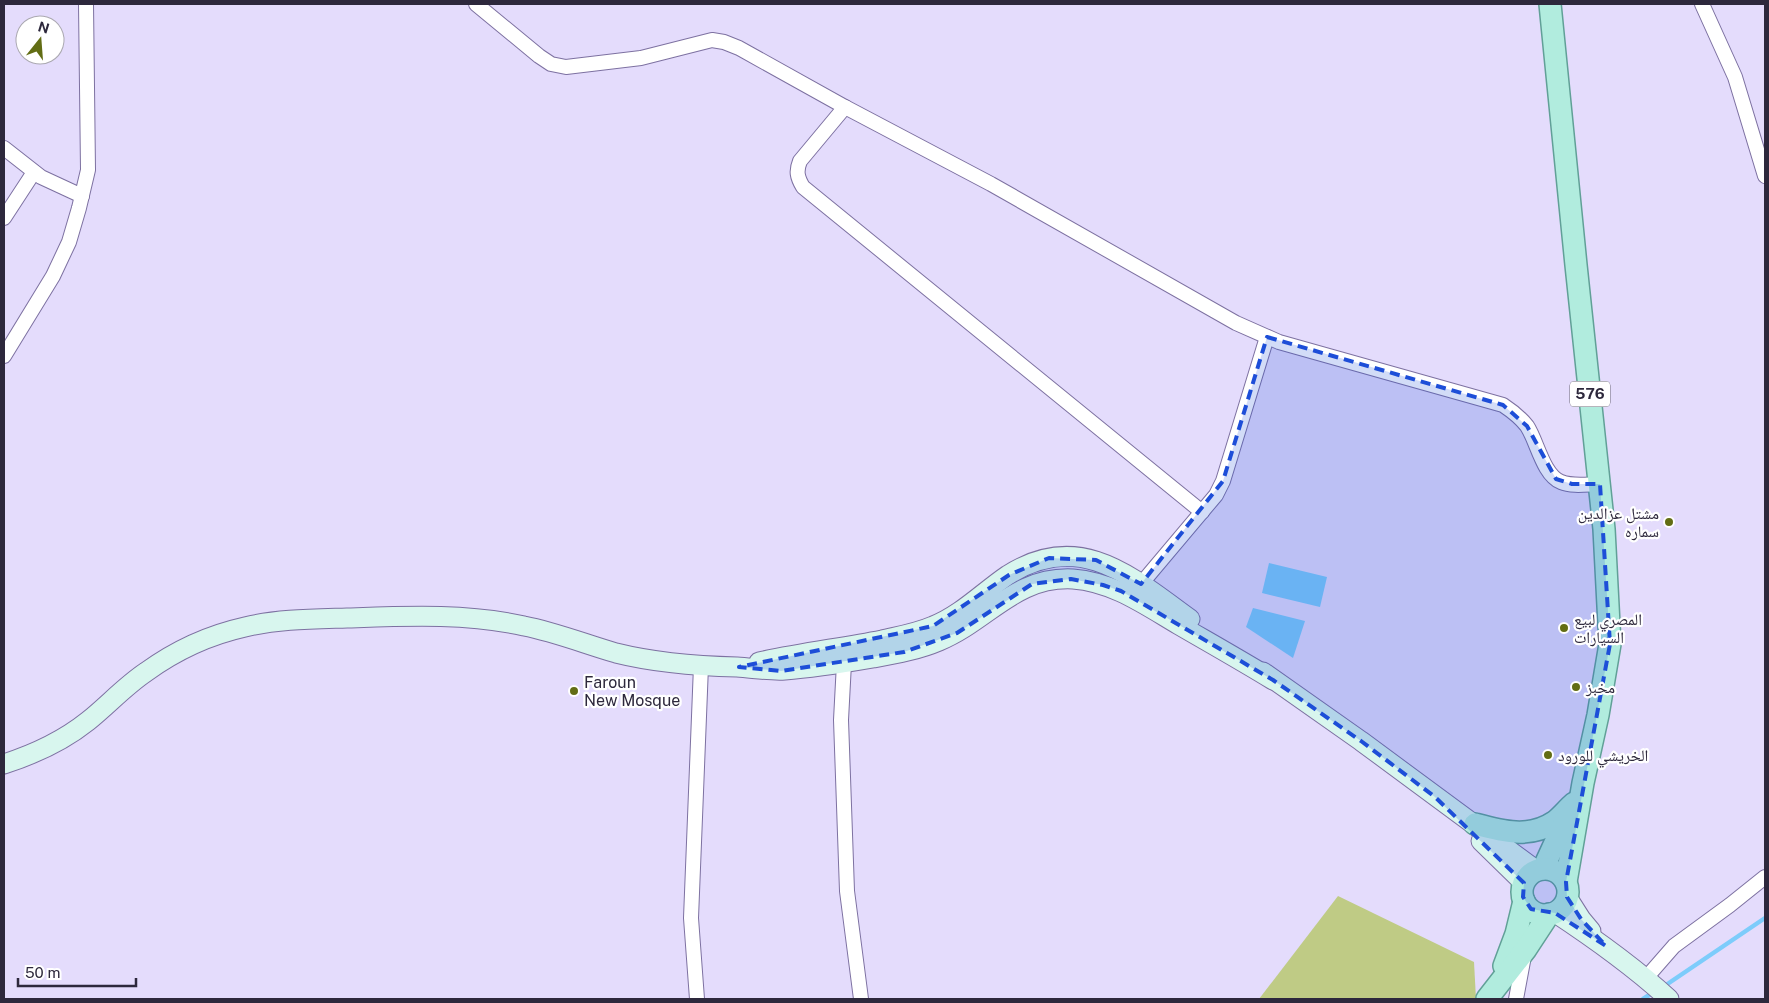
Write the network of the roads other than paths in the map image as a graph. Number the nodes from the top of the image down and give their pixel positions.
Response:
1 (86, 4) edge
2 (476, 4) edge
3 (1550, 4) edge
4 (1702, 4) edge
5 (845, 107) junction
6 (4, 148) edge
7 (34, 172) junction
8 (1765, 176) edge
9 (82, 196) junction
10 (4, 218) edge
11 (1267, 337) junction
12 (4, 356) edge
13 (1600, 484) junction
14 (1202, 512) junction
15 (1136, 590) junction
16 (844, 663) junction
17 (702, 666) junction
18 (738, 667) junction
19 (4, 764) edge
20 (1583, 783) junction
21 (1435, 796) junction
22 (1574, 803) junction
23 (1474, 824) junction
24 (1765, 877) edge
25 (1532, 881) junction
26 (1559, 901) junction
27 (1526, 949) junction
28 (1646, 978) junction
29 (1491, 993) edge
30 (698, 999) edge
31 (861, 999) edge
32 (1516, 999) edge
33 (1669, 999) edge

1 - 9 street
2 - 5 street
3 - 13 main road, 576
4 - 8 street
5 - 11 street
5 - 14 street
6 - 7 street
7 - 9 street
7 - 10 street
9 - 12 street
11 - 13 street
11 - 14 street
13 - 20 main road, 576
14 - 15 street
15 - 16 street
15 - 18 street
15 - 21 street
16 - 18 street
16 - 31 street
17 - 18 street
17 - 19 street
17 - 30 street
20 - 22 main road
20 - 26 main road
21 - 23 street
21 - 25 street
22 - 23 main road
22 - 25 main road
23 - 25 street
24 - 28 street
25 - 26 main road
25 - 26 main road
25 - 29 main road
26 - 27 main road
26 - 28 street
27 - 29 main road
27 - 32 street
28 - 33 street

